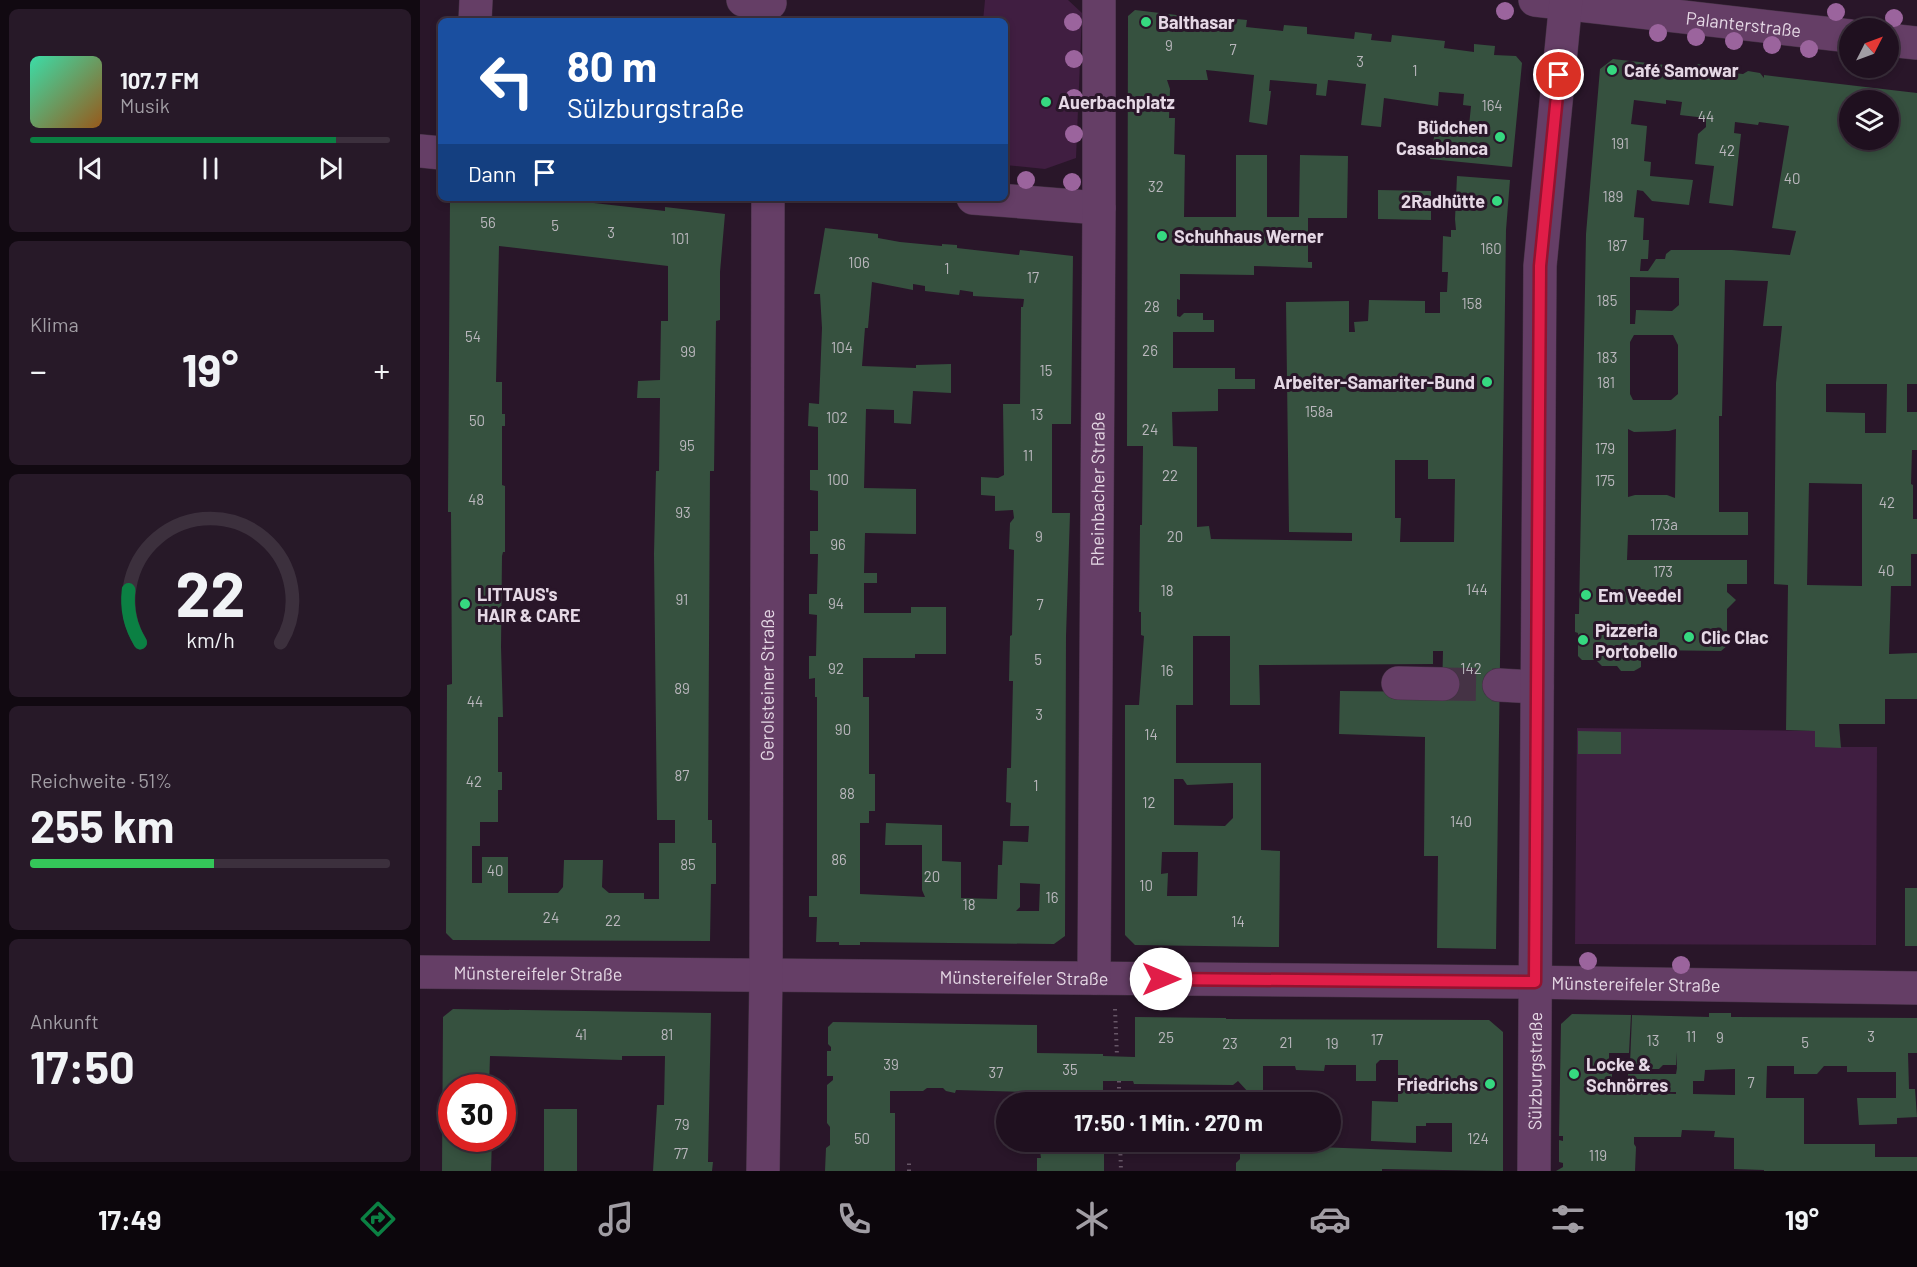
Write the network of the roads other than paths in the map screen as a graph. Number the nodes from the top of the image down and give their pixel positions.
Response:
1 (476, 0) edge
2 (1099, 0) edge
3 (1556, 1) edge
4 (475, 18) edge
5 (1839, 35) edge
6 (1899, 41) edge
7 (1917, 43) edge
8 (420, 151) edge
9 (438, 153) edge
10 (768, 201) edge
11 (1008, 201) edge
12 (1100, 208) junction
13 (1398, 683) dead end
14 (1443, 684) tunnel mouth
15 (1499, 685) tunnel mouth
16 (1537, 687) junction
17 (420, 972) edge
18 (766, 975) junction
19 (1103, 978) junction
20 (1535, 982) junction
21 (1917, 988) edge
22 (763, 1171) edge
23 (1534, 1171) edge

1 - 4 street
2 - 12 street, Rheinbacher Straße
3 - 5 street, Palanterstraße
3 - 16 street, Sülzburgstraße
6 - 7 street
8 - 9 street
10 - 18 street, Gerolsteiner Straße
11 - 12 street
12 - 19 street, Rheinbacher Straße
13 - 14 street
15 - 16 street
16 - 20 street, Sülzburgstraße
17 - 18 street, Münstereifeler Straße
18 - 19 street, Münstereifeler Straße
18 - 22 street, Gerolsteiner Straße
19 - 20 street, Münstereifeler Straße
20 - 21 street, Münstereifeler Straße
20 - 23 street, Sülzburgstraße

